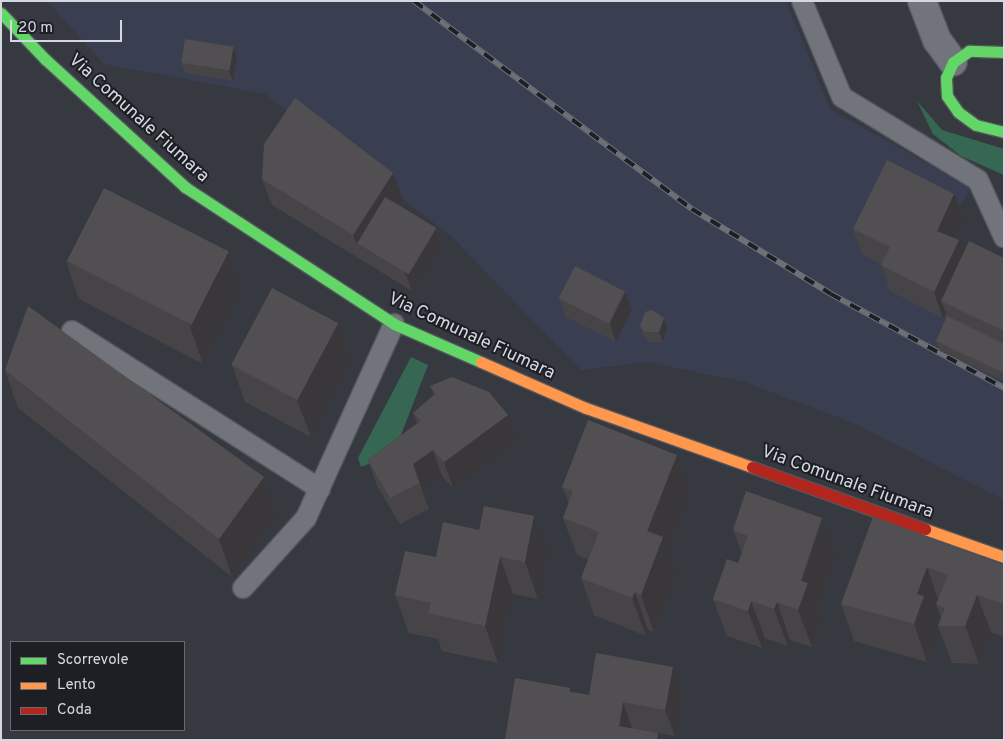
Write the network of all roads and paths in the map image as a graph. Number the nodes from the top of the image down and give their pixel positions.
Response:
1 (802, 1) edge
2 (922, 1) edge
3 (1, 14) edge
4 (1004, 52) edge
5 (953, 62) junction
6 (1004, 132) edge
7 (1004, 237) edge
8 (394, 324) junction
9 (72, 331) dead end
10 (320, 489) junction
11 (1004, 557) edge
12 (243, 588) dead end

1 - 7 lane
2 - 5 street
3 - 8 street, Via Comunale Fiumara
4 - 5 street
5 - 6 street
8 - 10 lane
8 - 11 street, Via Comunale Fiumara
9 - 10 lane
10 - 12 lane

